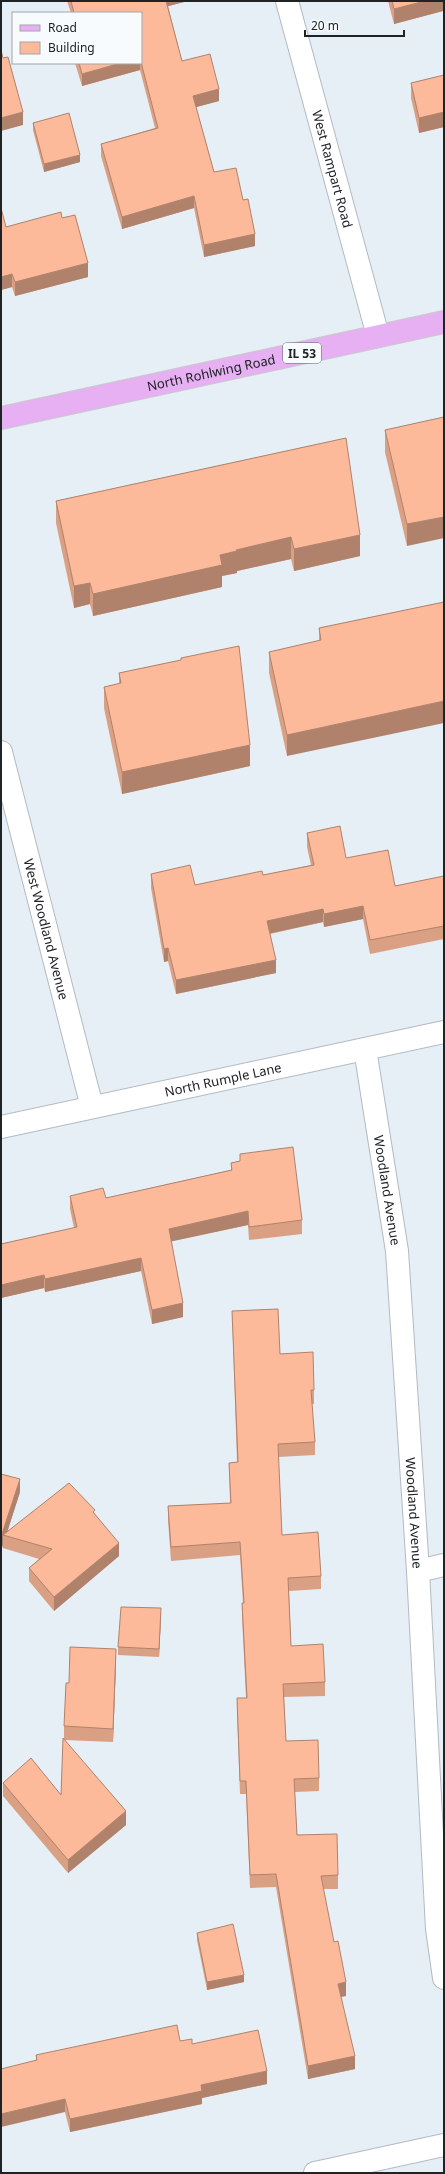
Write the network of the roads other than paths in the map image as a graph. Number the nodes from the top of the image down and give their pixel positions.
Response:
1 (287, 1) edge
2 (444, 322) edge
3 (378, 336) junction
4 (1, 418) edge
5 (1, 752) edge
6 (444, 1032) edge
7 (365, 1049) junction
8 (92, 1107) junction
9 (1, 1127) edge
10 (444, 1565) edge
11 (418, 1571) junction
12 (444, 1978) edge
13 (444, 2145) edge
14 (315, 2173) edge

1 - 3 street, West Rampart Road
2 - 3 main road, North Rohlwing Road / IL 53
3 - 4 main road, North Rohlwing Road / IL 53
5 - 8 street, West Woodland Avenue
6 - 7 street, North Rumple Lane
7 - 8 street, North Rumple Lane
7 - 11 street, Woodland Avenue
8 - 9 street, North Rumple Lane
10 - 11 street
11 - 12 street, Woodland Avenue
13 - 14 street

